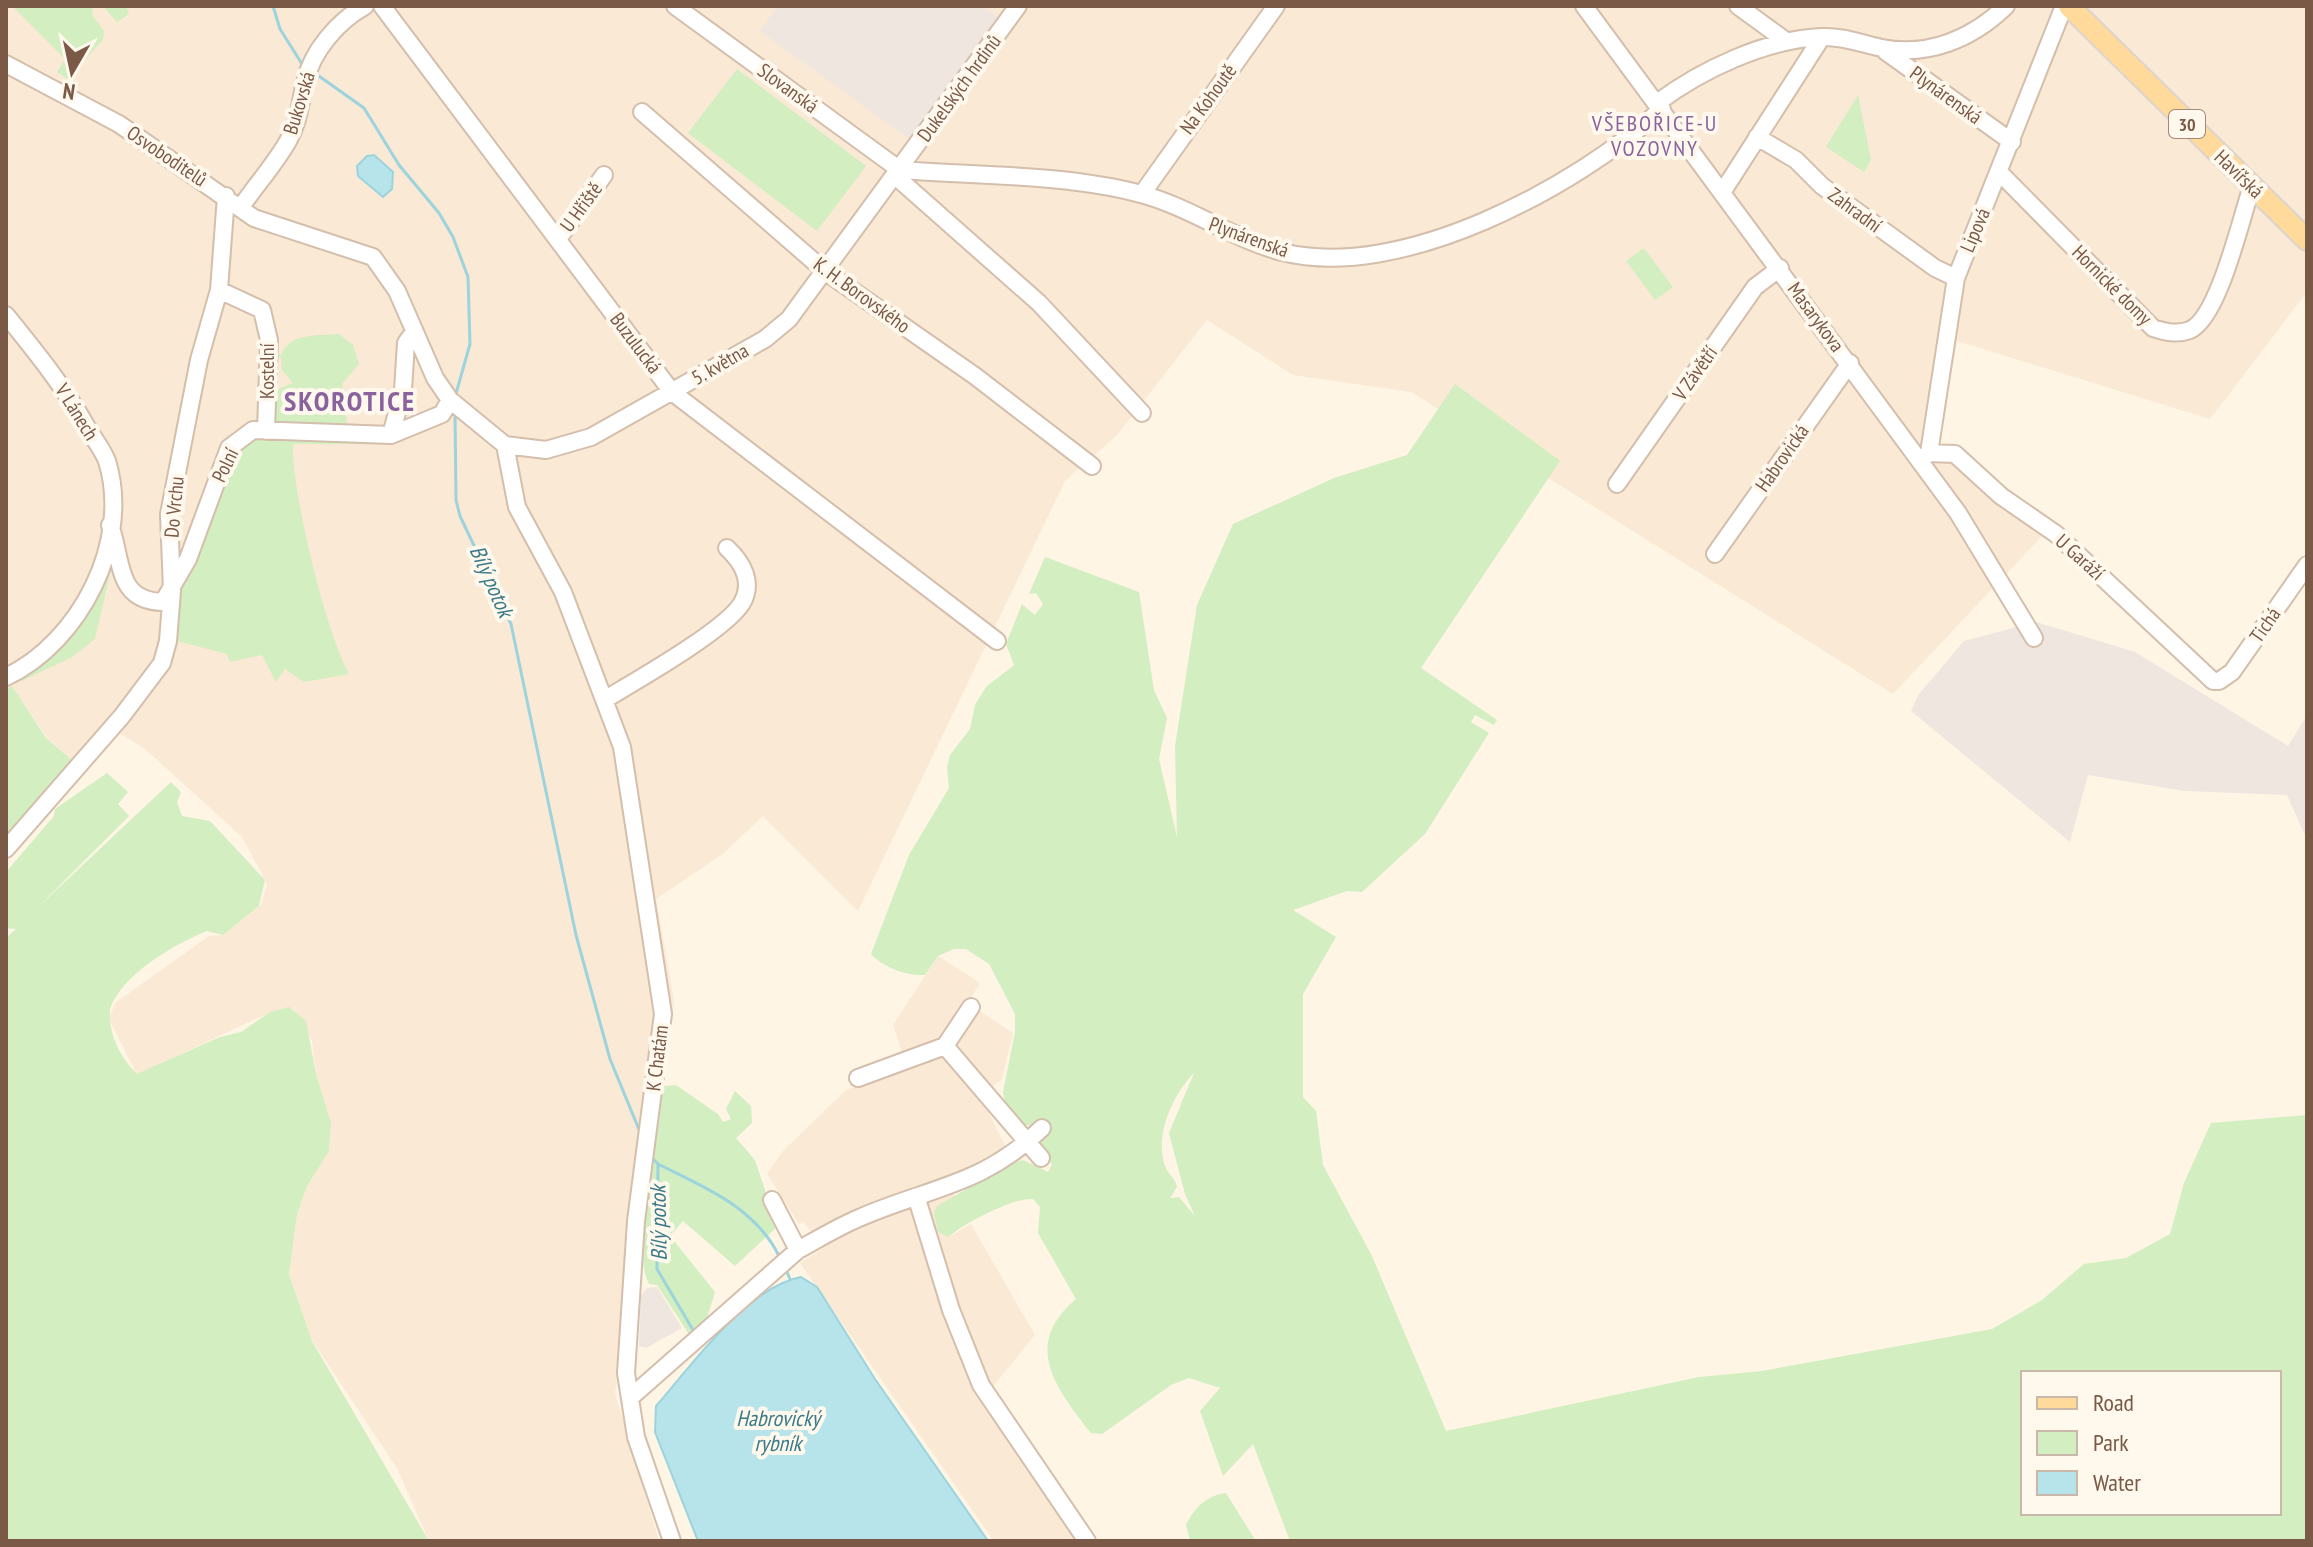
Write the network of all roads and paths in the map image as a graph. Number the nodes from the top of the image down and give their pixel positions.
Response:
1 (365, 6) edge
2 (382, 6) edge
3 (675, 6) edge
4 (1018, 6) edge
5 (1276, 6) edge
6 (1584, 6) edge
7 (1738, 6) edge
8 (2006, 6) edge
9 (2066, 6) edge
10 (1822, 37) junction
11 (1786, 41) junction
12 (1880, 47) junction
13 (6, 64) edge
14 (1660, 106) junction
15 (642, 112) dead end
16 (1757, 137) junction
17 (2012, 142) junction
18 (900, 170) junction
19 (1999, 172) junction
20 (604, 175) dead end
21 (2252, 186) junction
22 (1723, 191) junction
23 (1142, 194) junction
24 (226, 196) junction
25 (241, 207) junction
26 (558, 239) junction
27 (2307, 240) edge
28 (1780, 268) junction
29 (826, 272) junction
30 (1956, 278) junction
31 (219, 290) junction
32 (6, 315) edge
33 (413, 333) junction
34 (1850, 363) junction
35 (672, 392) junction
36 (454, 403) junction
37 (1142, 413) dead end
38 (266, 431) junction
39 (391, 435) junction
40 (505, 445) junction
41 (1924, 457) junction
42 (1092, 466) dead end
43 (1617, 484) dead end
44 (110, 525) junction
45 (727, 548) dead end
46 (1715, 554) dead end
47 (2307, 565) edge
48 (172, 591) junction
49 (2034, 638) dead end
50 (997, 641) dead end
51 (6, 677) edge
52 (2219, 681) joint
53 (604, 700) junction
54 (6, 849) edge
55 (971, 1007) dead end
56 (945, 1046) junction
57 (858, 1078) dead end
58 (1042, 1128) dead end
59 (1028, 1142) junction
60 (1041, 1158) dead end
61 (917, 1199) junction
62 (772, 1200) dead end
63 (798, 1250) junction
64 (631, 1397) junction
65 (672, 1541) edge
66 (1087, 1541) edge

1 - 25 street, Bukovská
2 - 26 street, Buzulucká
3 - 18 street, Slovanská
4 - 18 street, Dukelských hrdinů
5 - 23 street, Na Kohoutě
6 - 14 street, Masarykova
7 - 11 street
8 - 12 street, Plynárenská
9 - 17 street, Lipová
9 - 21 main road, Havířská / 30
10 - 11 street, Plynárenská
10 - 12 street, Plynárenská
10 - 16 street
11 - 14 street, Plynárenská
12 - 17 street, Plynárenská
13 - 24 street, Osvoboditelů
14 - 22 street, Masarykova
14 - 23 street, Plynárenská
15 - 29 street, K. H. Borovského
16 - 22 street
16 - 30 street, Zahradní
17 - 19 street, Lipová
18 - 23 street, Plynárenská
18 - 29 street, 5. května
18 - 37 street
19 - 21 street, Hornické domy
19 - 30 street, Lipová
20 - 26 street, U Hřiště
21 - 27 main road, Havířská / 30
22 - 28 street, Masarykova
24 - 25 street, Osvoboditelů
24 - 31 street, Do Vrchu
25 - 33 street
26 - 35 street, Buzulucká
28 - 34 street, Masarykova
28 - 43 street, V Závětří
29 - 35 street, 5. května
29 - 42 street, K. H. Borovského
30 - 41 street, Lipová
31 - 38 street, Kostelní
31 - 48 street, Do Vrchu
32 - 44 street, V Lánech
33 - 36 street
33 - 39 street
34 - 41 street, Masarykova
34 - 46 street, Habrovická
35 - 40 street, 5. května
35 - 50 street, Buzulucká
36 - 39 street, Polní
36 - 40 street
38 - 39 street, Polní
38 - 48 street, Polní
40 - 53 street, K Chatám
41 - 49 street, Masarykova
41 - 52 street, U Garáží
44 - 48 street, V Lánech
44 - 51 street, V Lánech
45 - 53 street
47 - 52 street, Tichá
48 - 54 street, Do Vrchu
53 - 64 street, K Chatám
55 - 56 street
56 - 57 street
56 - 59 street
58 - 59 street
59 - 60 street
59 - 61 street
61 - 63 street
61 - 66 street
62 - 63 street
63 - 64 street
64 - 65 street, K Chatám

